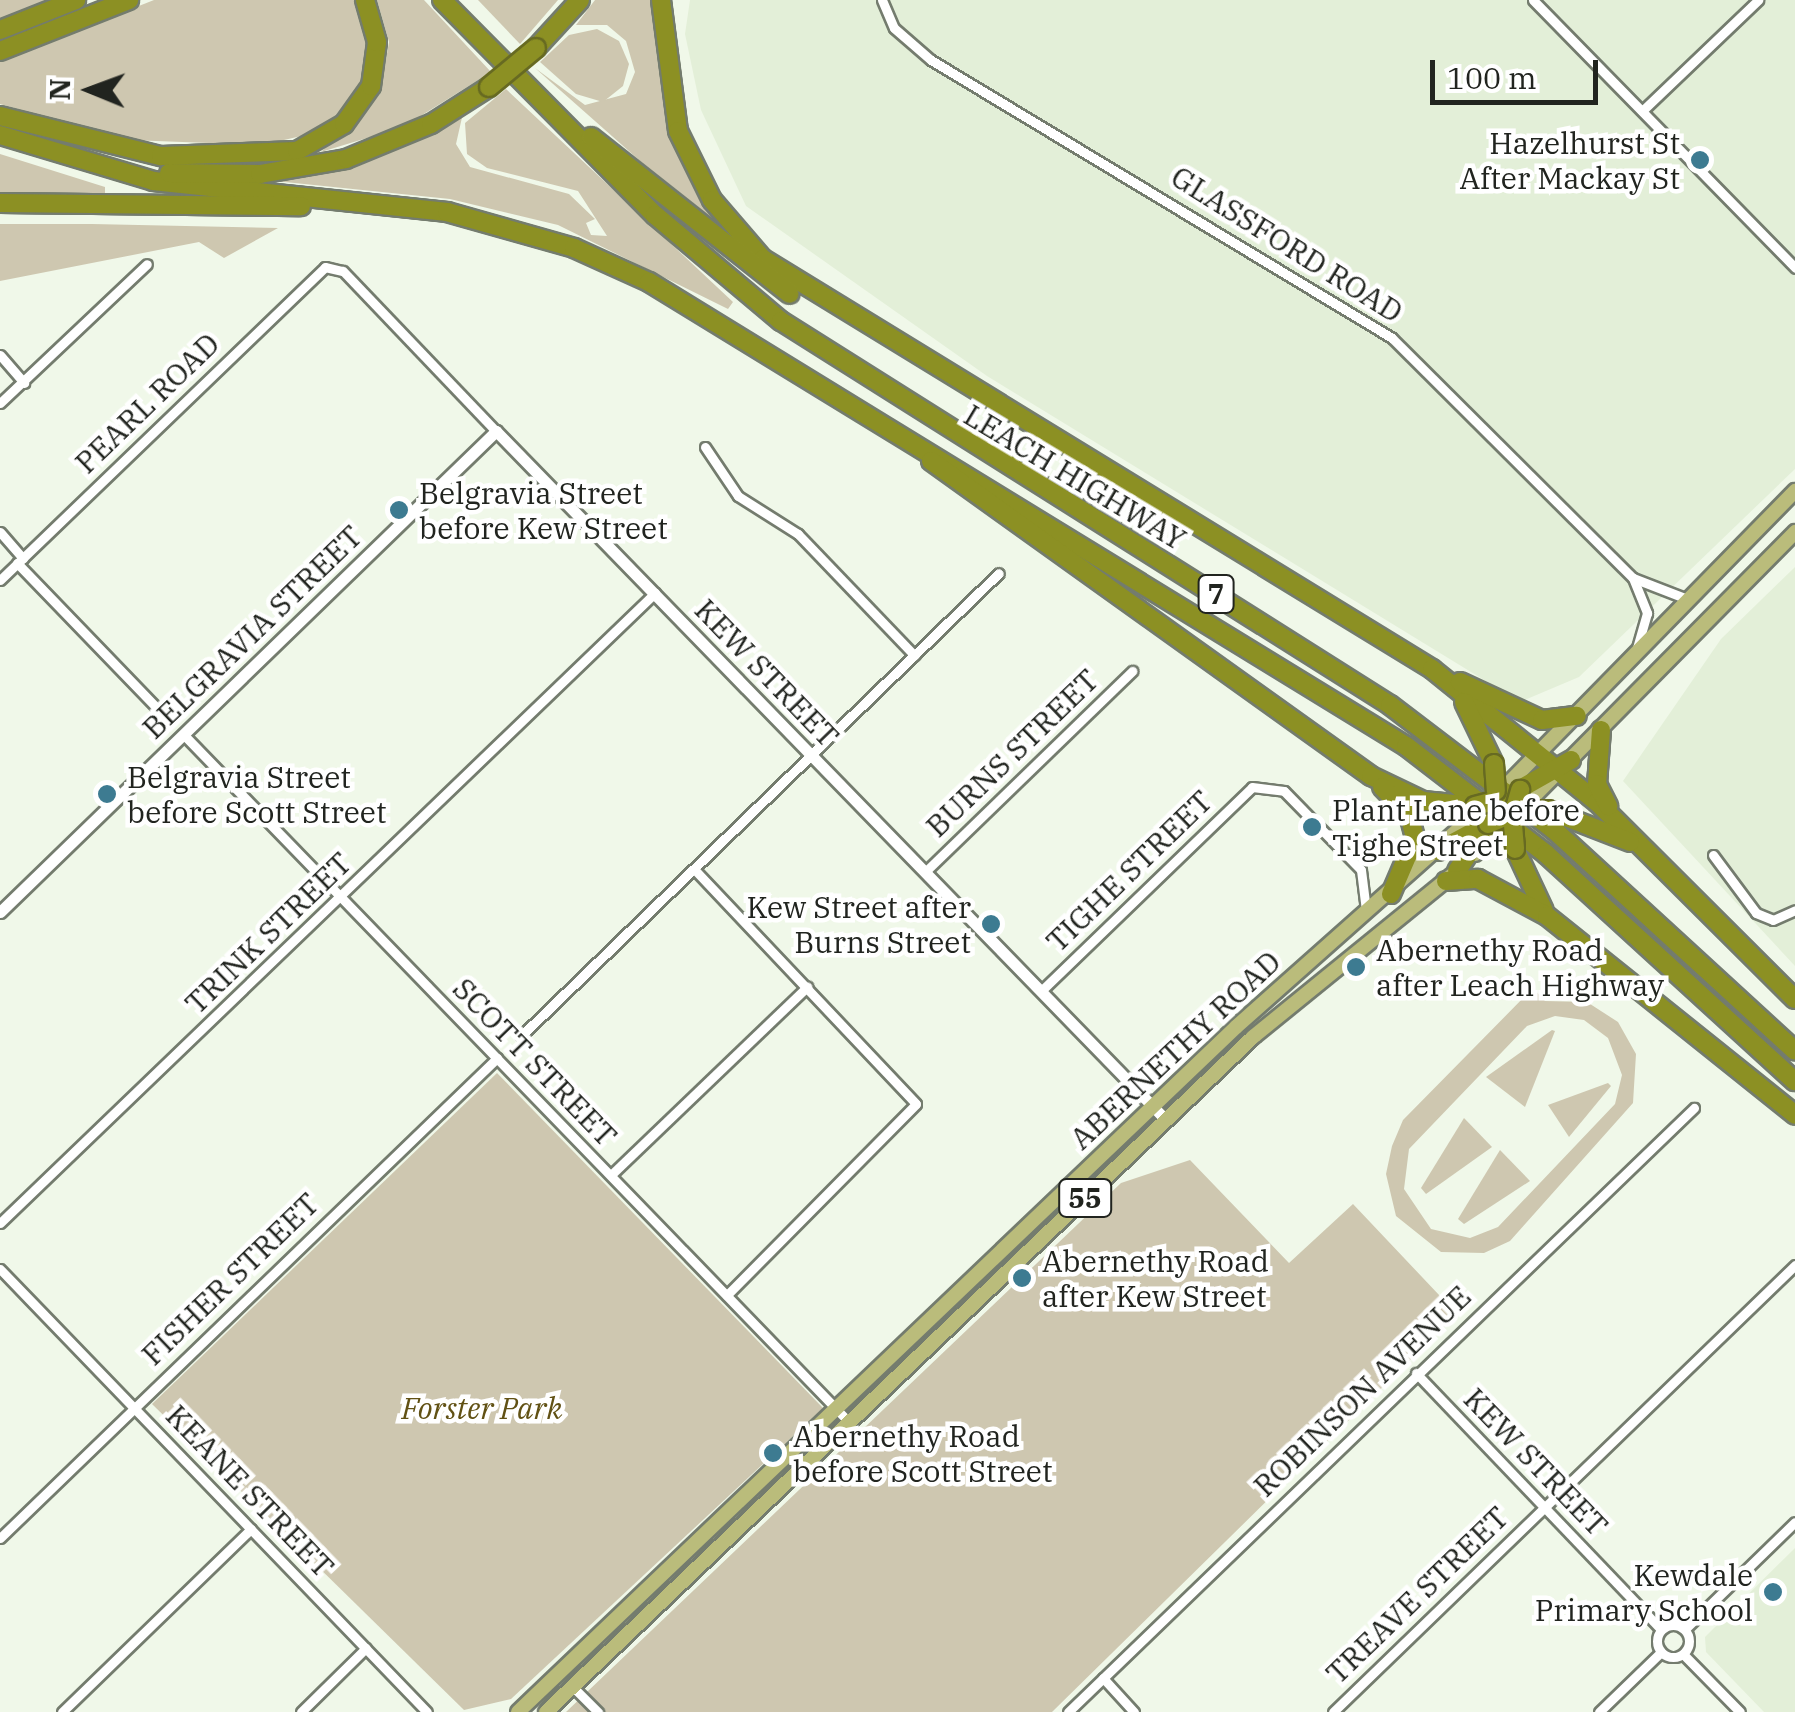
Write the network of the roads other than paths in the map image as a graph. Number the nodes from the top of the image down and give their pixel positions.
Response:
1 (76, 0) edge
2 (130, 0) edge
3 (365, 0) edge
4 (442, 0) edge
5 (580, 0) edge
6 (661, 0) edge
7 (882, 0) edge
8 (1533, 0) edge
9 (1758, 0) edge
10 (0, 30) edge
11 (0, 51) edge
12 (546, 104) junction
13 (1642, 112) junction
14 (0, 116) edge
15 (0, 135) edge
16 (70, 158) junction
17 (0, 203) edge
18 (366, 203) junction
19 (146, 264) dead end
20 (331, 266) joint
21 (1795, 268) edge
22 (0, 355) edge
23 (953, 382) junction
24 (24, 383) junction
25 (0, 402) edge
26 (884, 423) junction
27 (496, 431) junction
28 (705, 447) dead end
29 (1795, 491) edge
30 (0, 532) edge
31 (1795, 532) edge
32 (20, 561) junction
33 (999, 573) dead end
34 (1634, 578) junction
35 (0, 580) edge
36 (655, 593) junction
37 (1690, 600) junction
38 (914, 656) junction
39 (1634, 656) junction
40 (1432, 669) junction
41 (1132, 672) dead end
42 (158, 709) dead end
43 (1577, 716) junction
44 (1601, 730) junction
45 (182, 734) junction
46 (1541, 752) junction
47 (810, 755) junction
48 (1562, 767) junction
49 (1372, 776) junction
50 (1520, 787) junction
51 (1488, 814) junction
52 (1515, 814) junction
53 (1626, 828) junction
54 (1438, 852) joint
55 (1713, 856) dead end
56 (1663, 866) junction
57 (694, 869) junction
58 (927, 870) junction
59 (1452, 876) junction
60 (1391, 894) junction
61 (340, 898) junction
62 (1795, 910) edge
63 (0, 912) edge
64 (1547, 916) junction
65 (1365, 917) junction
66 (806, 987) junction
67 (1041, 991) junction
68 (1795, 998) edge
69 (521, 1036) dead end
70 (1795, 1051) edge
71 (497, 1058) junction
72 (1795, 1081) edge
73 (1153, 1106) junction
74 (1694, 1108) dead end
75 (1795, 1115) edge
76 (1165, 1119) junction
77 (612, 1176) junction
78 (0, 1224) edge
79 (1795, 1265) edge
80 (0, 1269) edge
81 (727, 1295) junction
82 (1416, 1373) junction
83 (133, 1406) junction
84 (838, 1410) junction
85 (852, 1425) junction
86 (1544, 1506) junction
87 (1795, 1522) edge
88 (251, 1529) junction
89 (0, 1538) edge
90 (1661, 1629) junction
91 (1685, 1629) junction
92 (366, 1648) junction
93 (1661, 1652) junction
94 (1683, 1654) junction
95 (1102, 1678) junction
96 (572, 1686) junction
97 (427, 1710) edge
98 (62, 1712) edge
99 (302, 1712) edge
100 (518, 1712) edge
101 (546, 1712) edge
102 (598, 1712) edge
103 (1068, 1712) edge
104 (1134, 1712) edge
105 (1333, 1712) edge
106 (1599, 1712) edge
107 (1740, 1712) edge

1 - 10 highway
2 - 11 highway
3 - 14 highway
4 - 12 highway, LEACH HIGHWAY / 7
5 - 16 highway, bridge
6 - 23 highway
7 - 34 street, GLASSFORD ROAD
8 - 13 street
9 - 13 street
12 - 23 highway
12 - 70 highway, LEACH HIGHWAY / 7
13 - 21 street
15 - 16 highway
16 - 18 highway
17 - 18 highway
18 - 26 highway, LEACH HIGHWAY / 7
19 - 24 street
20 - 27 street, KEW STREET
20 - 32 street, PEARL ROAD
22 - 24 street
23 - 40 highway
24 - 25 street
26 - 49 highway, 7
26 - 72 highway, LEACH HIGHWAY / 7
27 - 36 street, KEW STREET
27 - 45 street, BELGRAVIA STREET
28 - 38 street
29 - 37 main road
30 - 32 street
31 - 44 main road
32 - 35 street, PEARL ROAD
32 - 42 street
33 - 38 street
34 - 37 street, GLASSFORD ROAD
34 - 39 street
36 - 47 street, KEW STREET
36 - 61 street, TRINK STREET
37 - 39 main road
38 - 47 street
39 - 43 main road
40 - 43 highway
40 - 46 highway
40 - 51 highway, bridge
41 - 58 street, BURNS STREET
43 - 46 main road
44 - 48 main road
44 - 53 highway
45 - 61 street, SCOTT STREET
45 - 63 street, BELGRAVIA STREET
46 - 48 highway
46 - 50 highway
47 - 57 street
47 - 58 street, KEW STREET
48 - 50 highway
48 - 53 highway
49 - 51 highway, 7
49 - 60 highway, 7
50 - 51 highway
50 - 52 highway, bridge
51 - 52 highway, bridge
51 - 54 highway
51 - 59 highway
52 - 56 highway, bridge
52 - 64 highway, bridge
53 - 56 highway
54 - 60 main road, ABERNETHY ROAD / 55
55 - 62 street
56 - 68 highway
57 - 66 street
57 - 69 street
58 - 67 street, KEW STREET
59 - 64 highway
59 - 76 main road, ABERNETHY ROAD / 55
60 - 65 main road, ABERNETHY ROAD / 55
61 - 71 street, SCOTT STREET
61 - 78 street, TRINK STREET
64 - 75 highway
65 - 67 street, TIGHE STREET
65 - 73 main road, ABERNETHY ROAD / 55
66 - 77 street
66 - 81 street
67 - 73 street, KEW STREET
71 - 77 street, SCOTT STREET
71 - 83 street, FISHER STREET
73 - 76 street, KEW STREET
73 - 84 main road, ABERNETHY ROAD / 55
74 - 82 street, ROBINSON AVENUE
76 - 85 main road, ABERNETHY ROAD / 55
77 - 81 street, SCOTT STREET
79 - 86 street, TREAVE STREET
80 - 83 street, KEANE STREET
81 - 84 street, SCOTT STREET
82 - 86 street, KEW STREET
82 - 95 street, ROBINSON AVENUE
83 - 88 street, KEANE STREET
83 - 89 street, FISHER STREET
84 - 85 street, SCOTT STREET
84 - 100 main road, ABERNETHY ROAD / 55
85 - 96 main road, ABERNETHY ROAD / 55
86 - 90 street, KEW STREET
86 - 105 street, TREAVE STREET
87 - 91 street
88 - 92 street, KEANE STREET
88 - 98 street
90 - 91 street
90 - 93 street
91 - 94 street
92 - 97 street, KEANE STREET
92 - 99 street
93 - 94 street
93 - 106 street
94 - 107 street
95 - 103 street, ROBINSON AVENUE
95 - 104 street
96 - 101 main road, ABERNETHY ROAD / 55
96 - 102 street

